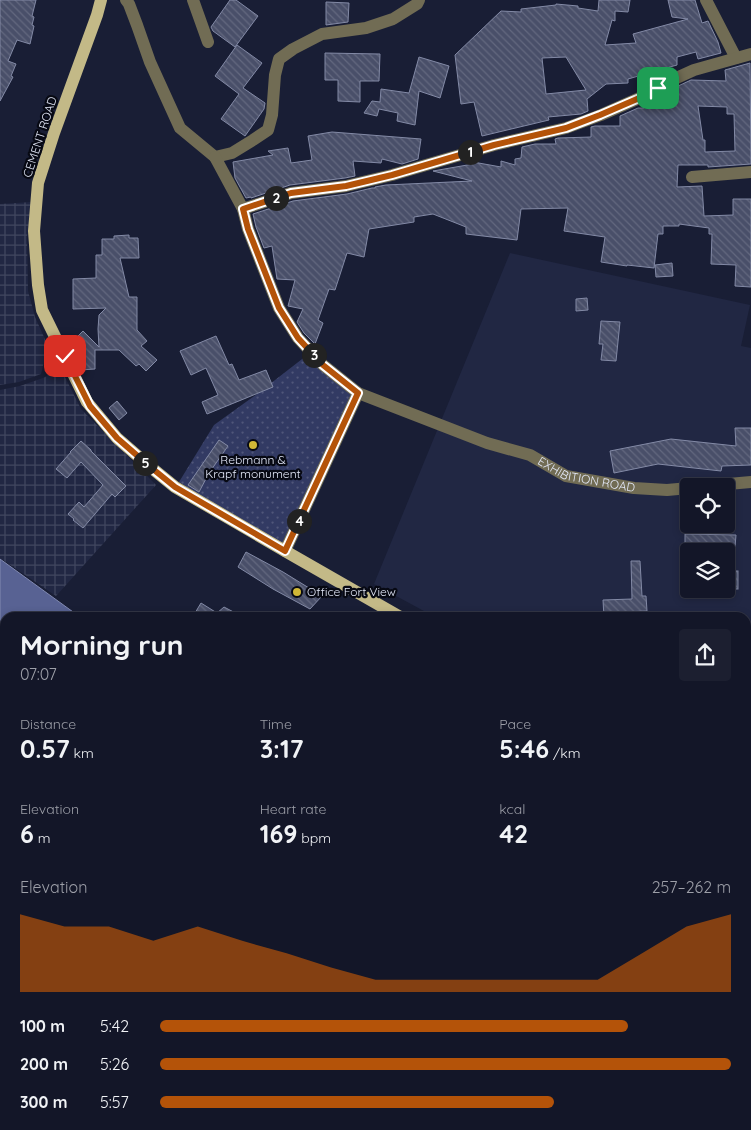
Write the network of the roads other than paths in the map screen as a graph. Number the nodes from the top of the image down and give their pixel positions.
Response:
1 (101, 0) edge
2 (126, 0) edge
3 (193, 0) edge
4 (419, 0) edge
5 (706, 0) edge
6 (208, 42) dead end
7 (751, 54) edge
8 (736, 58) junction
9 (215, 157) junction
10 (751, 172) edge
11 (692, 177) dead end
12 (243, 209) junction
13 (358, 393) junction
14 (751, 482) edge
15 (735, 483) edge
16 (680, 489) edge
17 (285, 551) junction
18 (392, 612) edge

1 - 17 main road, CEMENT ROAD
2 - 9 street
3 - 6 street
4 - 9 street
5 - 8 street
7 - 8 street
8 - 12 street
9 - 12 street, EXHIBITION ROAD
10 - 11 street
12 - 13 street, EXHIBITION ROAD
13 - 16 street, EXHIBITION ROAD
13 - 17 street
14 - 15 street
17 - 18 main road, CEMENT ROAD

